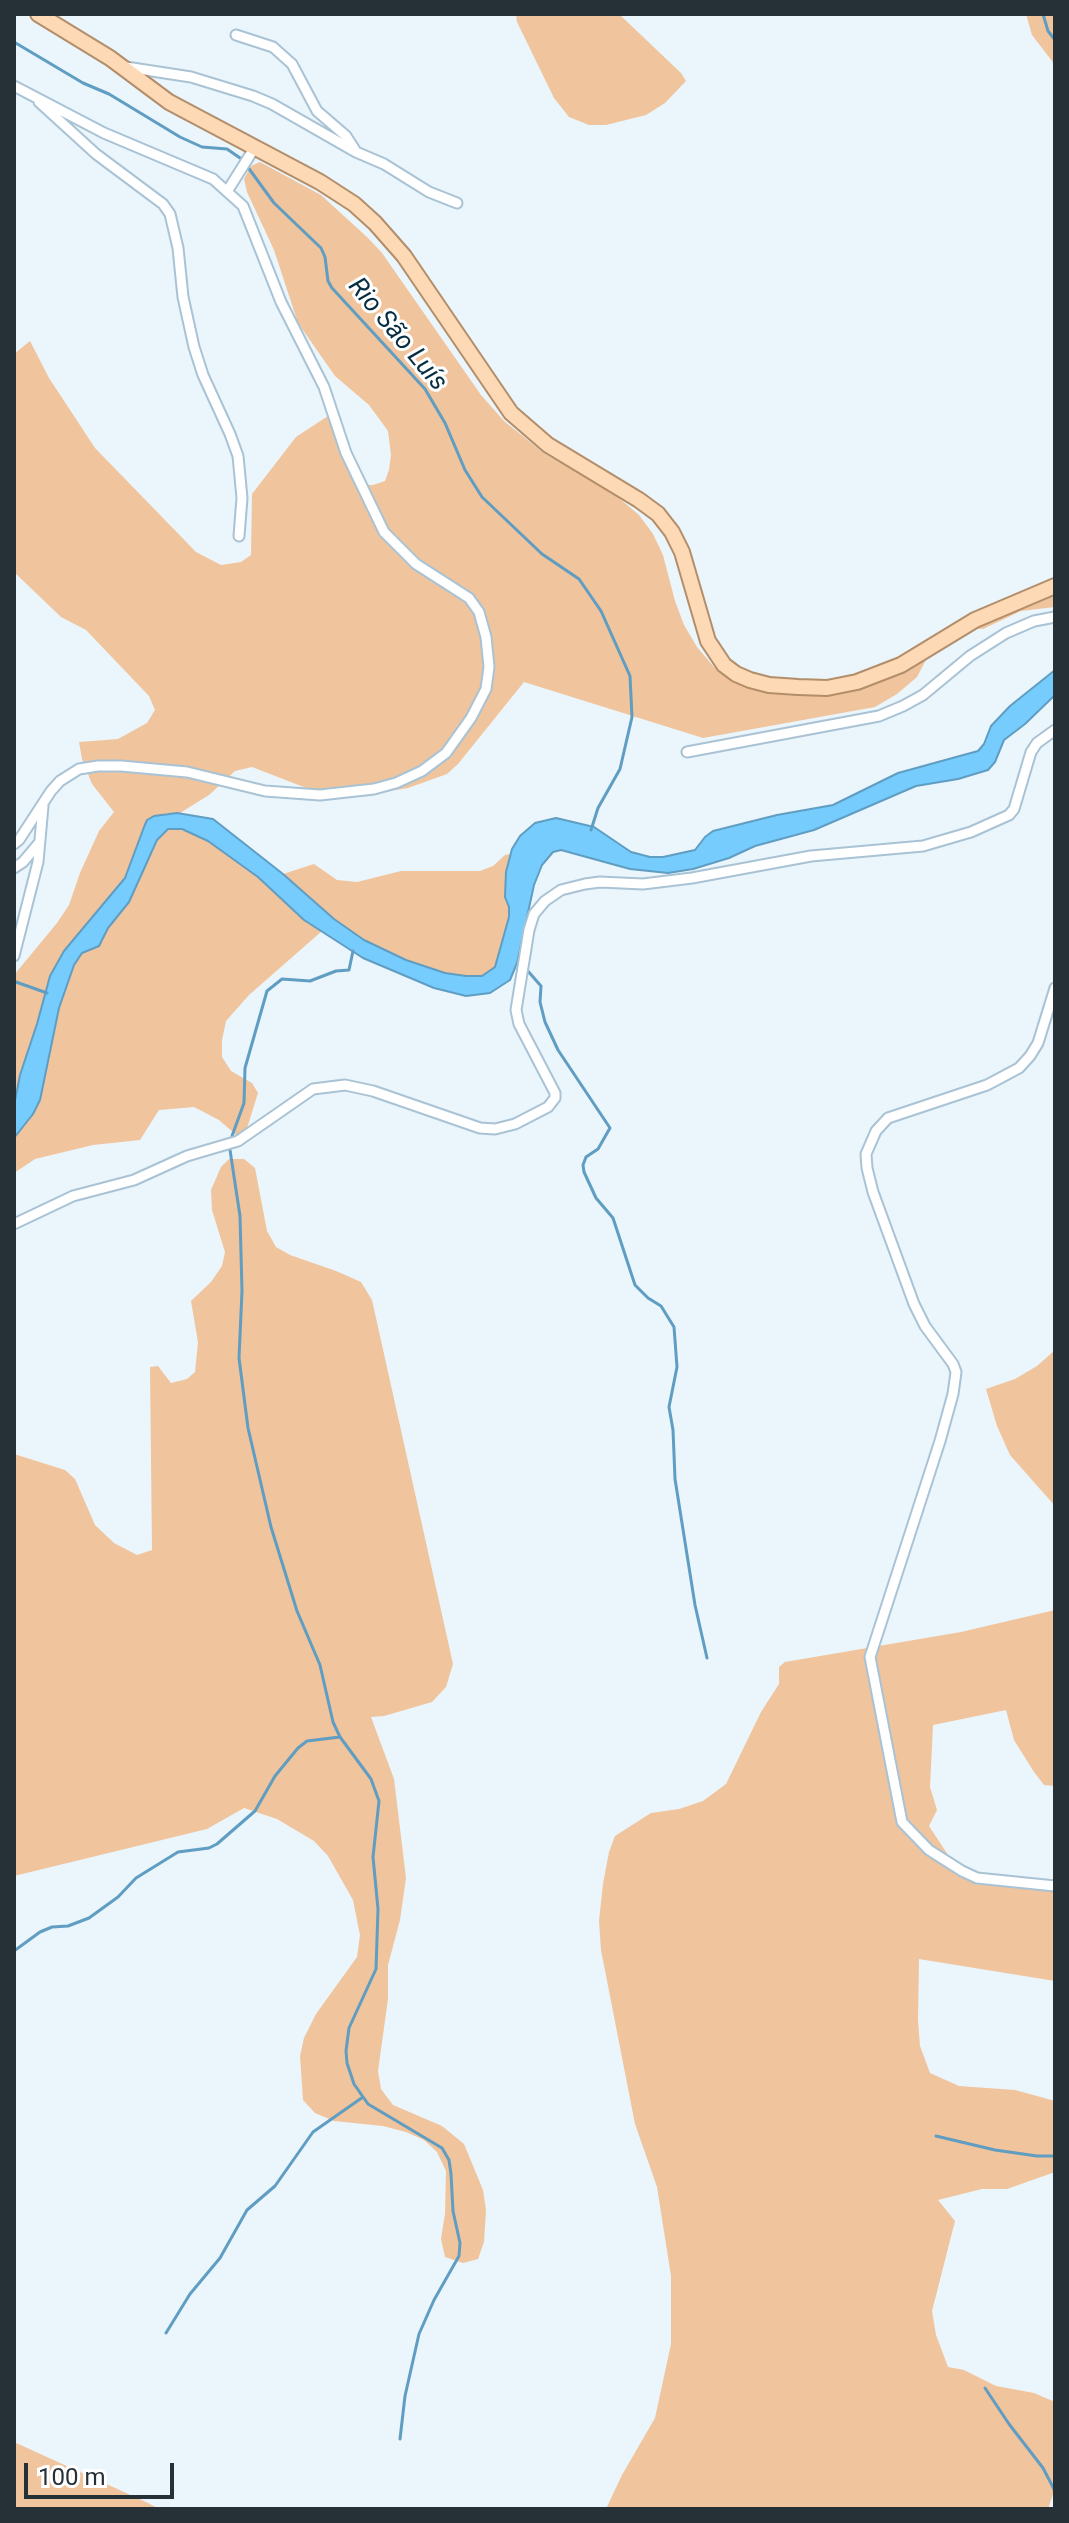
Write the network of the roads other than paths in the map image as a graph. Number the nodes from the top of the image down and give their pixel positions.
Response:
1 (38, 14) edge
2 (236, 35) dead end
3 (129, 71) junction
4 (14, 86) edge
5 (27, 92) junction
6 (252, 152) junction
7 (356, 152) junction
8 (228, 190) junction
9 (457, 203) dead end
10 (239, 536) dead end
11 (1055, 586) edge
12 (1055, 617) edge
13 (1055, 730) edge
14 (687, 752) dead end
15 (43, 803) junction
16 (41, 841) junction
17 (14, 844) edge
18 (14, 868) edge
19 (14, 956) edge
20 (1055, 988) edge
21 (14, 1224) edge
22 (1055, 1886) edge

1 - 3 main road
2 - 7 street
3 - 6 main road
3 - 7 street
4 - 5 street
5 - 8 street
5 - 10 street
6 - 8 street
6 - 11 main road
7 - 9 street
8 - 15 street
12 - 14 street
13 - 21 street
15 - 16 street
15 - 17 street
16 - 18 street
16 - 19 street
20 - 22 street

